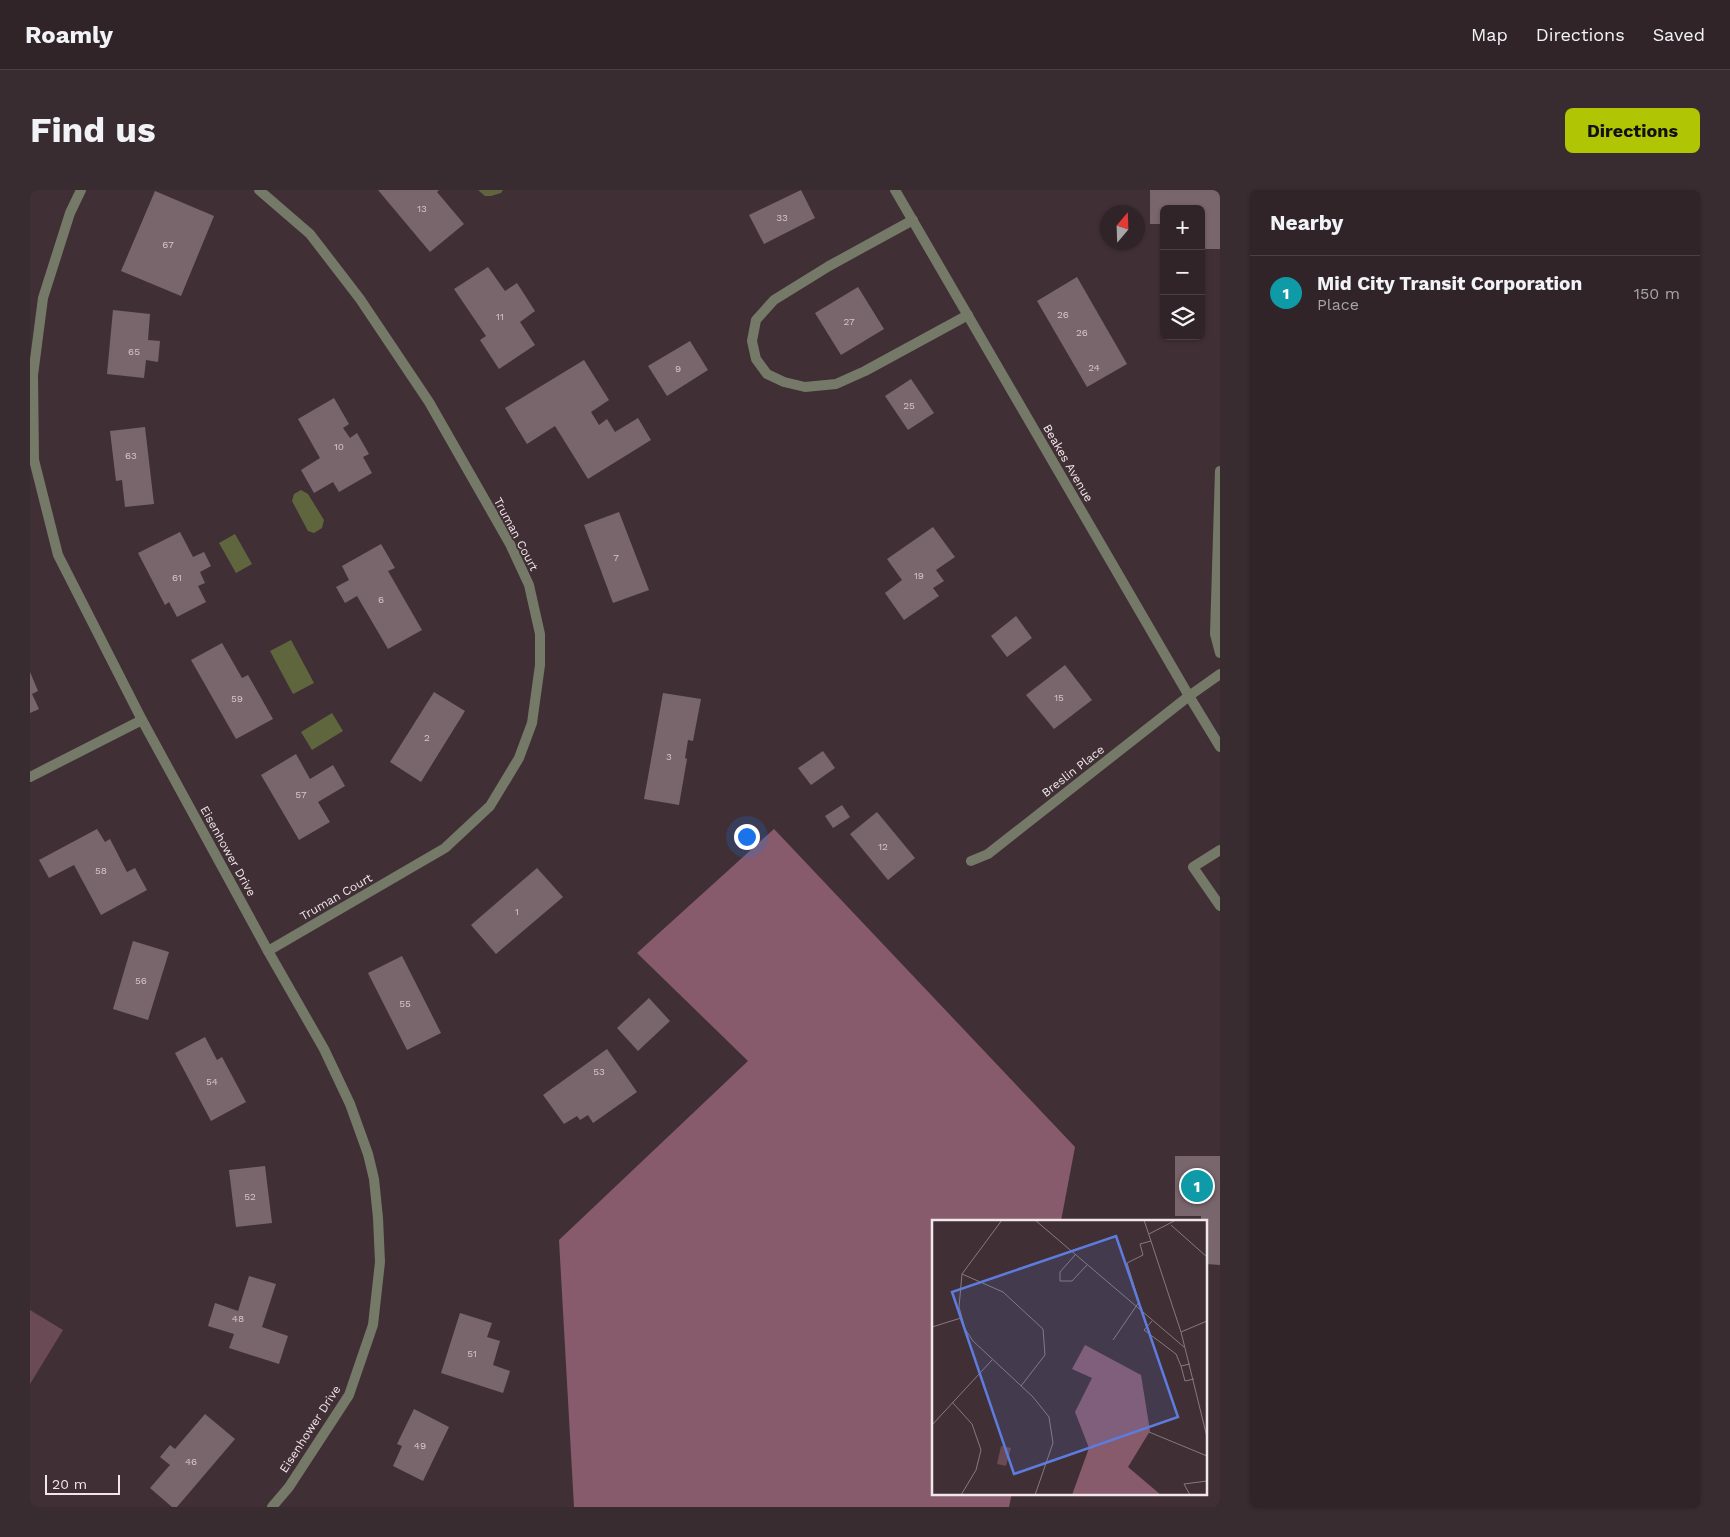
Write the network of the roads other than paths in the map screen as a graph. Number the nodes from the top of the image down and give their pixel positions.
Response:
1 (81, 190) edge
2 (259, 190) edge
3 (895, 190) edge
4 (913, 220) junction
5 (968, 315) junction
6 (32, 375) edge
7 (1220, 471) edge
8 (1220, 653) edge
9 (1220, 674) edge
10 (1189, 696) junction
11 (142, 720) junction
12 (1220, 747) edge
13 (30, 777) edge
14 (1220, 850) edge
15 (971, 861) dead end
16 (1220, 906) edge
17 (268, 951) junction
18 (272, 1507) edge

1 - 6 street, Eisenhower Drive
2 - 17 street, Truman Court
3 - 4 street, Beakes Avenue
4 - 5 street, Beakes Avenue
4 - 5 street
5 - 10 street, Beakes Avenue
6 - 11 street, Eisenhower Drive
7 - 8 street
9 - 10 street, Breslin Place
10 - 12 street, Beakes Avenue
10 - 15 street, Breslin Place
11 - 13 street
11 - 17 street, Eisenhower Drive
14 - 16 street
17 - 18 street, Eisenhower Drive

